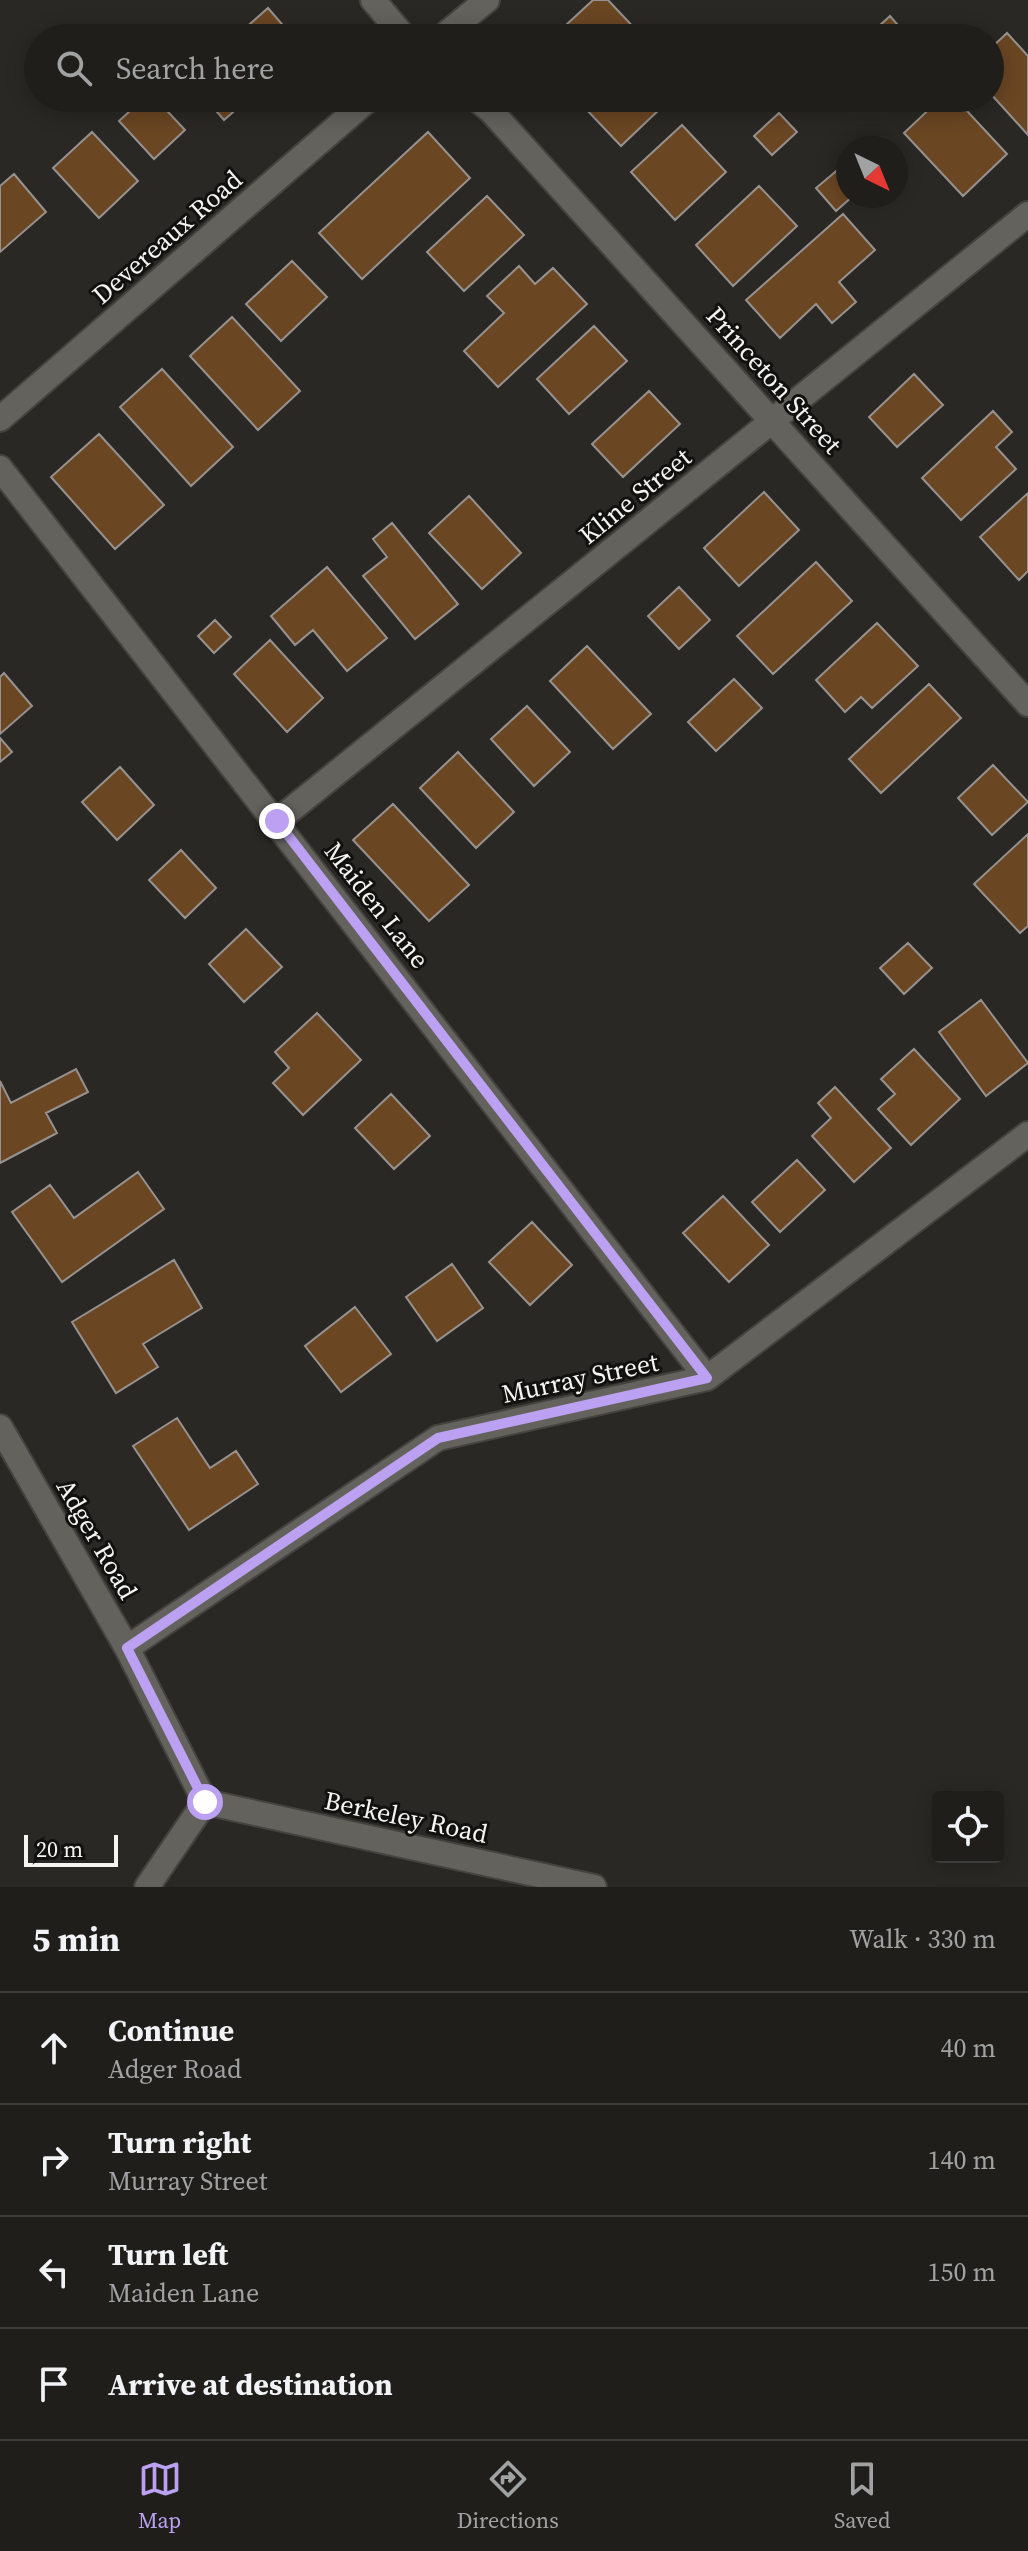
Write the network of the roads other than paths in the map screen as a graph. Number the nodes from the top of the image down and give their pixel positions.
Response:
1 (373, 0) edge
2 (487, 0) edge
3 (393, 24) edge
4 (458, 24) edge
5 (354, 112) edge
6 (491, 112) edge
7 (1028, 214) edge
8 (0, 419) edge
9 (773, 420) junction
10 (0, 468) edge
11 (1028, 704) edge
12 (277, 821) junction
13 (1028, 1134) edge
14 (707, 1378) junction
15 (0, 1427) edge
16 (127, 1648) junction
17 (205, 1802) junction
18 (147, 1887) edge
19 (594, 1887) edge

1 - 3 street
2 - 4 street
5 - 8 street, Devereaux Road
6 - 9 street, Princeton Street
7 - 9 street, Kline Street
9 - 11 street, Princeton Street
9 - 12 street, Kline Street
10 - 12 street, Maiden Lane
12 - 14 street, Maiden Lane
13 - 14 street, Murray Street
14 - 16 street, Murray Street
15 - 16 street, Adger Road
16 - 17 street, Adger Road
17 - 18 street
17 - 19 street, Berkeley Road

